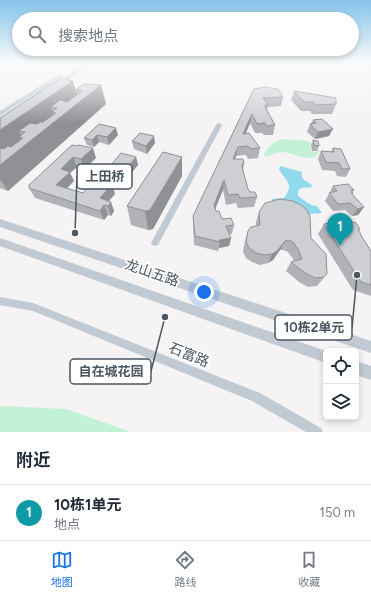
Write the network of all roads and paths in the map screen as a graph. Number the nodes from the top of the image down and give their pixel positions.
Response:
1 (48, 83) edge
2 (60, 83) edge
3 (0, 114) edge
4 (7, 118) edge
5 (219, 125) dead end
6 (0, 223) edge
7 (0, 242) edge
8 (155, 243) dead end
9 (0, 301) edge
10 (371, 347) edge
11 (323, 356) edge
12 (359, 369) edge
13 (371, 373) edge
14 (317, 432) edge

1 - 3 main road
2 - 4 main road
5 - 8 street
6 - 10 street, 龙山五路
7 - 11 street, 龙山五路
9 - 14 street, 石富路
12 - 13 street

